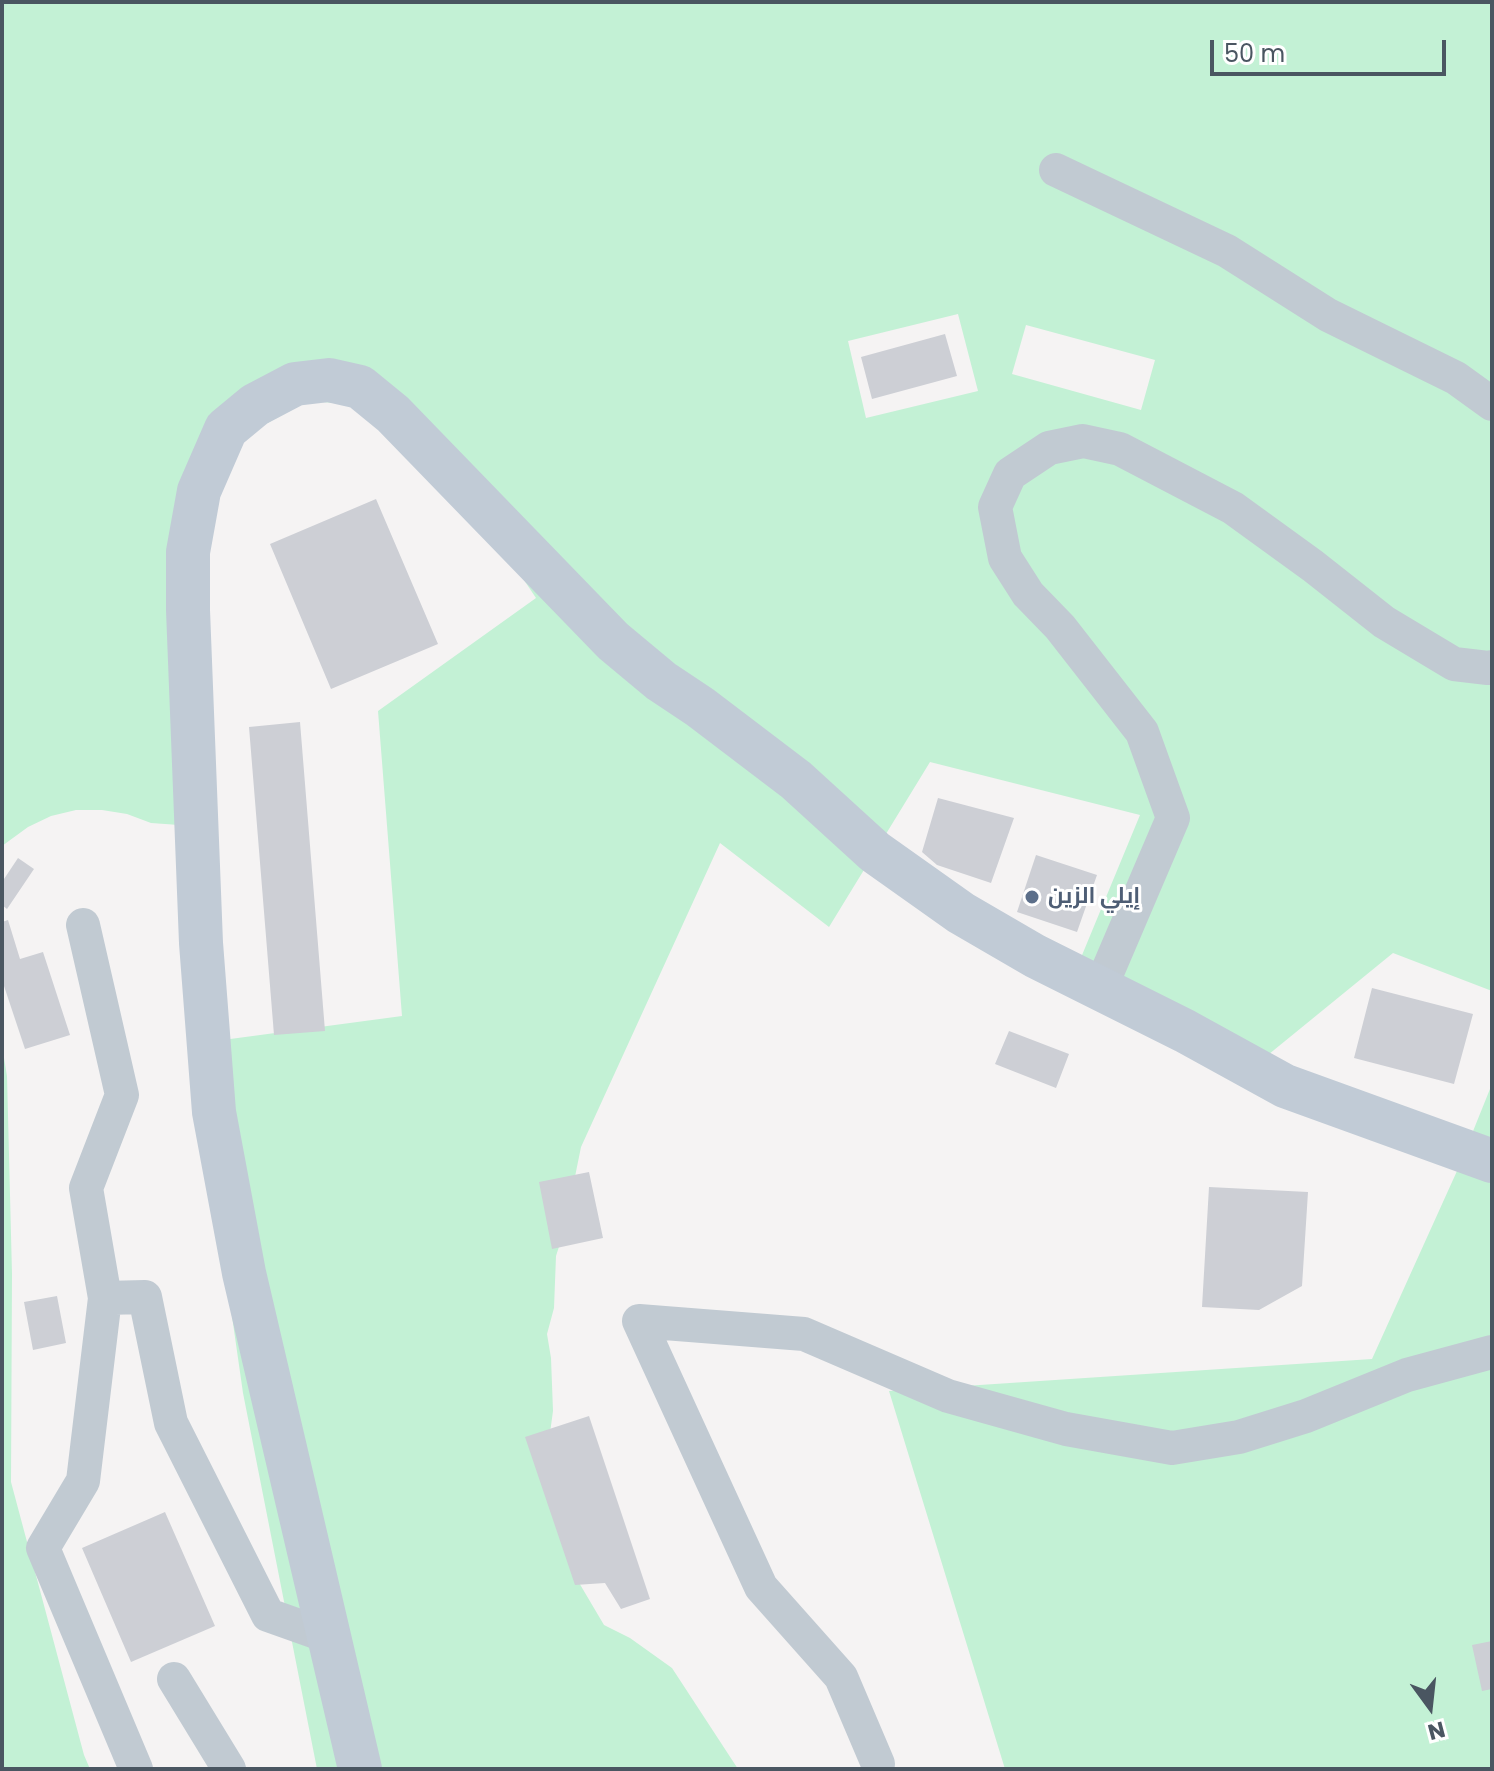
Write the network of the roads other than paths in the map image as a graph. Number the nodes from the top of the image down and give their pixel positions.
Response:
1 (1056, 170) dead end
2 (1492, 404) edge
3 (1492, 667) edge
4 (83, 925) dead end
5 (1100, 989) junction
6 (1492, 1161) edge
7 (105, 1298) junction
8 (1492, 1352) edge
9 (330, 1637) junction
10 (174, 1679) dead end
11 (878, 1764) dead end
12 (136, 1769) edge
13 (229, 1769) edge
14 (360, 1769) edge

1 - 2 street
3 - 5 street
4 - 7 street
5 - 6 main road
5 - 9 main road
7 - 9 street
7 - 12 street
8 - 11 street
9 - 14 main road
10 - 13 street

